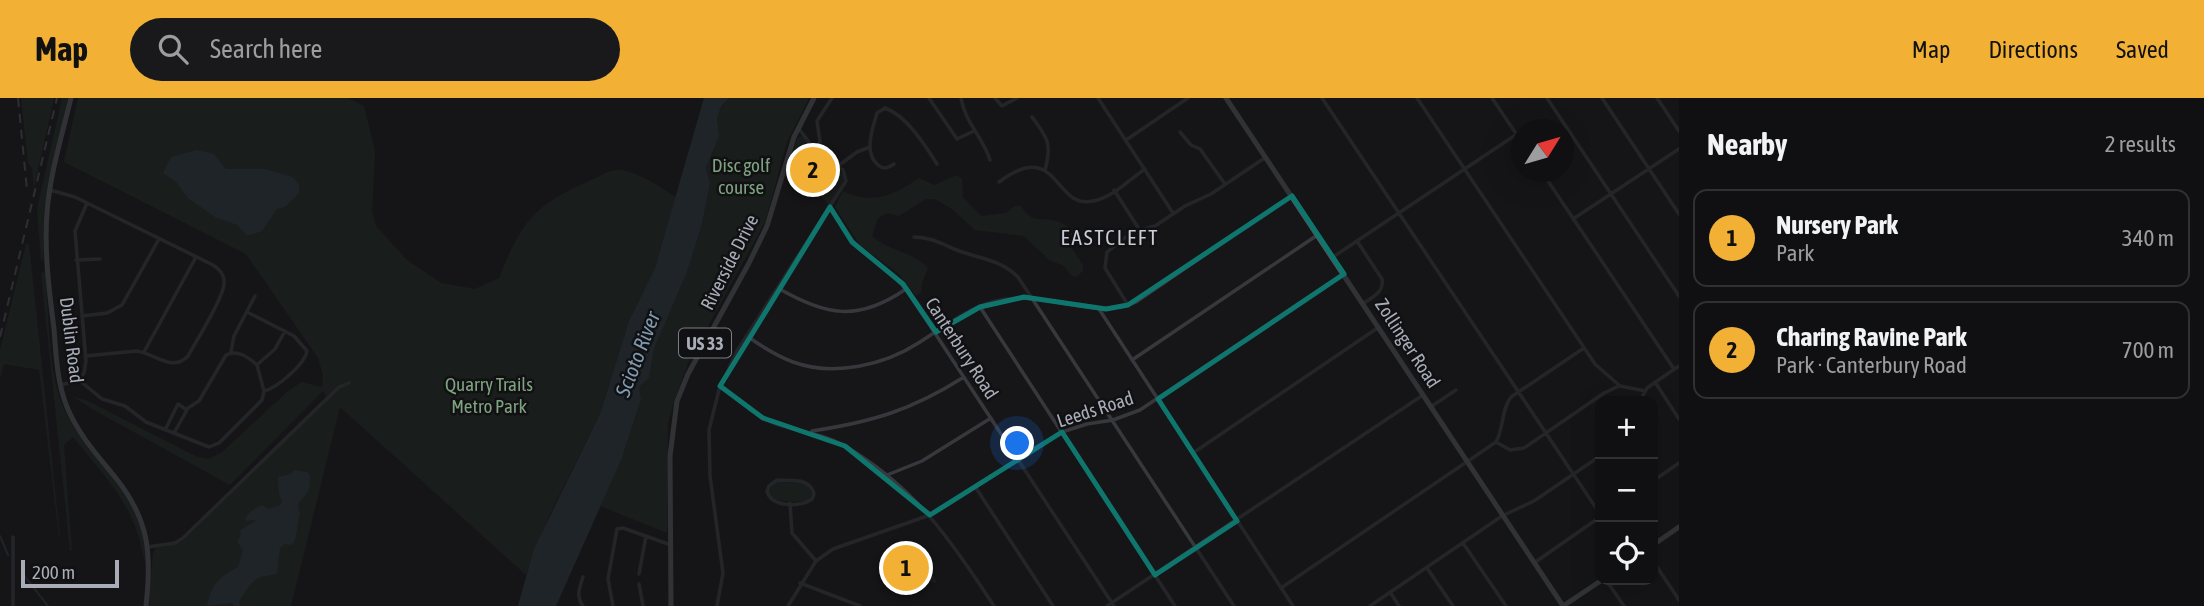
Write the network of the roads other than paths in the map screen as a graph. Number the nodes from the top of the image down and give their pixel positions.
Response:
1 (71, 98) edge
2 (814, 98) edge
3 (832, 98) edge
4 (929, 98) edge
5 (961, 98) edge
6 (995, 98) edge
7 (1017, 98) edge
8 (1098, 98) edge
9 (1188, 98) edge
10 (1226, 98) edge
11 (1322, 98) edge
12 (1418, 98) edge
13 (1492, 98) edge
14 (1547, 98) edge
15 (1602, 98) edge
16 (1657, 98) edge
17 (1032, 117) dead end
18 (1511, 125) edge
19 (798, 127) junction
20 (974, 131) junction
21 (1679, 131) edge
22 (1180, 132) dead end
23 (1511, 138) edge
24 (1126, 140) junction
25 (870, 148) junction
26 (1679, 149) edge
27 (816, 152) junction
28 (1266, 157) junction
29 (990, 160) dead end
30 (894, 164) dead end
31 (937, 164) dead end
32 (838, 166) junction
33 (1145, 169) junction
34 (1465, 169) junction
35 (1649, 169) junction
36 (1045, 170) junction
37 (999, 182) dead end
38 (1549, 182) edge
39 (1225, 184) junction
40 (50, 190) junction
41 (1115, 190) junction
42 (1611, 194) junction
43 (1292, 196) junction
44 (87, 203) junction
45 (830, 207) junction
46 (1173, 213) junction
47 (1398, 213) junction
48 (1679, 214) edge
49 (1573, 219) junction
50 (1139, 229) junction
51 (1318, 235) junction
52 (914, 237) dead end
53 (159, 239) junction
54 (1357, 241) junction
55 (195, 257) junction
56 (1333, 257) junction
57 (100, 258) dead end
58 (76, 260) junction
59 (1344, 274) junction
60 (778, 288) junction
61 (906, 289) junction
62 (255, 296) dead end
63 (1679, 296) edge
64 (1032, 298) junction
65 (1364, 303) junction
66 (1128, 305) junction
67 (979, 307) junction
68 (1099, 308) junction
69 (247, 312) junction
70 (82, 316) junction
71 (1379, 327) junction
72 (285, 331) junction
73 (936, 332) junction
74 (747, 336) junction
75 (1584, 348) junction
76 (144, 352) junction
77 (232, 352) junction
78 (85, 356) junction
79 (1132, 360) junction
80 (257, 365) junction
81 (1679, 366) edge
82 (1674, 369) junction
83 (964, 377) junction
84 (79, 380) junction
85 (1655, 382) junction
86 (349, 383) dead end
87 (61, 384) junction
88 (720, 386) junction
89 (1620, 386) junction
90 (1456, 390) dead end
91 (264, 391) junction
92 (1645, 391) junction
93 (1517, 393) junction
94 (1424, 395) junction
95 (1642, 396) edge
96 (1158, 399) junction
97 (1432, 407) junction
98 (188, 408) junction
99 (992, 418) junction
100 (1679, 419) edge
101 (1112, 420) junction
102 (165, 430) junction
103 (810, 432) junction
104 (1062, 432) junction
105 (174, 433) junction
106 (1545, 433) junction
107 (1496, 442) junction
108 (1193, 453) junction
109 (1019, 459) junction
110 (1596, 459) edge
111 (1468, 462) junction
112 (1679, 463) edge
113 (1573, 474) junction
114 (887, 475) junction
115 (1658, 478) edge
116 (976, 487) junction
117 (790, 503) junction
118 (1595, 507) edge
119 (930, 515) junction
120 (1502, 516) junction
121 (1595, 519) edge
122 (1237, 521) junction
123 (1679, 527) edge
124 (646, 536) junction
125 (13, 537) dead end
126 (1658, 542) edge
127 (1463, 543) junction
128 (671, 545) junction
129 (148, 547) junction
130 (1196, 548) junction
131 (816, 561) junction
132 (1534, 563) junction
133 (1427, 568) junction
134 (1658, 568) edge
135 (639, 574) dead end
136 (1155, 575) junction
137 (583, 578) dead end
138 (800, 583) junction
139 (639, 584) dead end
140 (1596, 585) edge
141 (1608, 585) edge
142 (1281, 587) junction
143 (1390, 592) junction
144 (1679, 600) edge
145 (1111, 605) edge
146 (13, 606) edge
147 (146, 606) edge
148 (583, 606) edge
149 (613, 606) edge
150 (643, 606) edge
151 (671, 606) edge
152 (717, 606) edge
153 (788, 606) edge
154 (860, 606) edge
155 (994, 606) edge
156 (1054, 606) edge
157 (1175, 606) edge
158 (1234, 606) edge
159 (1293, 606) edge
160 (1370, 606) edge
161 (1399, 606) edge
162 (1453, 606) edge
163 (1506, 606) edge
164 (1563, 606) edge
165 (1624, 606) edge

1 - 40 main road, Dublin Road
2 - 19 main road, Riverside Drive / US 33
3 - 27 street
4 - 20 street
5 - 20 street
6 - 7 street
8 - 24 street
9 - 24 street
10 - 28 main road, Zollinger Road
11 - 47 street
12 - 34 street
13 - 18 street
14 - 42 street
15 - 35 street
16 - 21 street
17 - 36 street
19 - 27 street
19 - 128 main road, Riverside Drive / US 33
20 - 29 street
22 - 39 street
23 - 34 street
24 - 33 street
25 - 30 street
25 - 31 street
25 - 32 street
26 - 35 street
27 - 32 street
28 - 39 street
28 - 43 main road, Zollinger Road
32 - 45 street
33 - 41 street
33 - 46 street
34 - 47 street
34 - 75 street
35 - 42 street
35 - 48 street
36 - 37 street
36 - 41 street
38 - 49 street
39 - 46 street
40 - 44 street
40 - 87 main road, Dublin Road
41 - 50 street
42 - 49 street
42 - 63 street
43 - 51 main road, Zollinger Road
43 - 66 street
44 - 53 street
44 - 58 street
45 - 60 street
45 - 61 street, Canterbury Road
46 - 50 street
47 - 54 street
47 - 93 street
49 - 82 street
50 - 66 street
51 - 56 main road, Zollinger Road
51 - 79 street
52 - 64 street
53 - 55 street
53 - 70 street
54 - 56 street
54 - 65 street
55 - 76 street
55 - 76 street
56 - 59 main road, Zollinger Road
57 - 58 street
58 - 70 street
59 - 65 main road, Zollinger Road
59 - 96 street, Leeds Road
60 - 61 street
60 - 74 street
61 - 73 street, Canterbury Road
62 - 69 street
64 - 67 street
64 - 68 street
64 - 101 street
65 - 71 main road, Zollinger Road
66 - 68 street
67 - 73 street
67 - 104 street
68 - 79 street
69 - 72 street
69 - 77 street
70 - 78 street
71 - 94 main road, Zollinger Road
71 - 108 street
72 - 80 street
72 - 91 street
73 - 74 street
73 - 83 street, Canterbury Road
74 - 88 street
75 - 89 street
75 - 93 street
76 - 78 street
77 - 80 street
77 - 98 street
78 - 84 street
79 - 96 street
80 - 91 street
81 - 82 street
82 - 85 street
83 - 99 street, Canterbury Road
83 - 103 street
84 - 87 street
84 - 102 street
85 - 92 street
85 - 100 street
86 - 129 street
87 - 129 main road, Dublin Road
88 - 103 street
88 - 152 street
89 - 92 street
89 - 106 street
90 - 97 street
91 - 105 street
92 - 95 street
93 - 106 street
93 - 107 street
94 - 97 main road, Zollinger Road
94 - 122 street
96 - 101 street, Leeds Road
96 - 108 street
97 - 111 main road, Zollinger Road
98 - 102 street
98 - 105 street
99 - 109 street, Canterbury Road
99 - 114 street
101 - 104 street, Leeds Road
101 - 130 street
102 - 105 street
103 - 114 street
104 - 109 street, Leeds Road
104 - 136 street
106 - 107 street
106 - 113 street
107 - 111 street
108 - 122 street
109 - 116 street, Leeds Road
109 - 145 street, Canterbury Road
110 - 113 street
111 - 120 main road, Zollinger Road
111 - 142 street
112 - 115 street
113 - 118 street
113 - 120 street
114 - 119 street
116 - 119 street, Leeds Road
116 - 156 street
117 - 117 street
117 - 131 street
119 - 131 street, Leeds Road
119 - 155 street
120 - 127 street
120 - 132 main road, Zollinger Road
121 - 132 street
122 - 130 street
122 - 142 street
123 - 126 main road
124 - 128 street
124 - 135 street
124 - 149 street
125 - 146 street
127 - 133 street
127 - 163 street
128 - 151 main road, Riverside Drive / US 33
129 - 147 main road, Dublin Road
130 - 136 street
130 - 158 street
131 - 138 street, Leeds Road
132 - 164 main road, Zollinger Road
133 - 143 street
133 - 162 street
134 - 144 street
136 - 145 street
136 - 157 street
137 - 148 street
138 - 153 street, Leeds Road
138 - 154 street
139 - 150 street
140 - 164 main road
141 - 165 street
142 - 159 street
143 - 160 street
143 - 161 street

